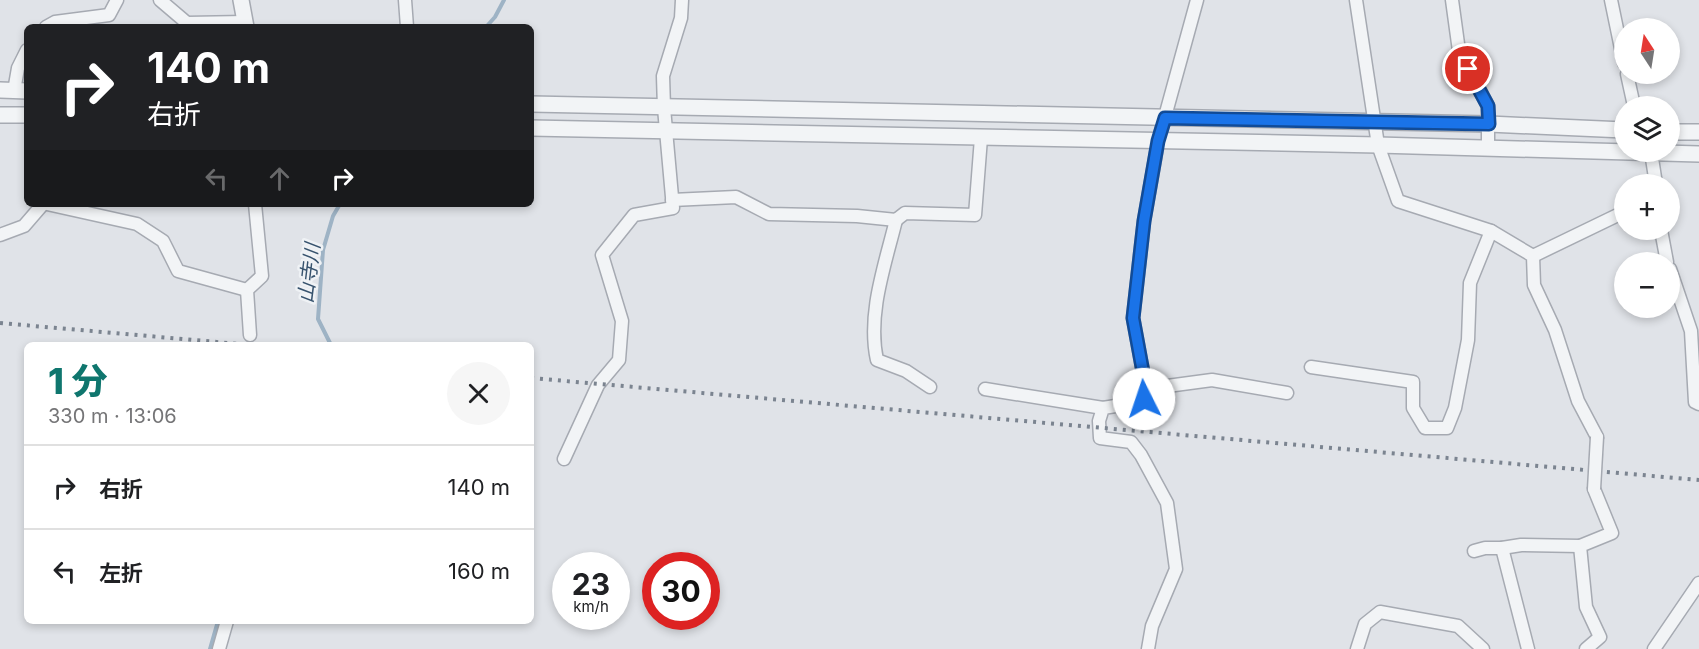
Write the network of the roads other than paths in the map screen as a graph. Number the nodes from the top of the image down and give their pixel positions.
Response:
1 (117, 0) edge
2 (160, 0) edge
3 (241, 0) edge
4 (405, 0) edge
5 (682, 0) edge
6 (1197, 0) edge
7 (1356, 0) edge
8 (1452, 0) edge
9 (1611, 0) edge
10 (1615, 18) edge
11 (51, 24) edge
12 (245, 24) edge
13 (407, 24) edge
14 (24, 56) edge
15 (14, 91) edge
16 (534, 104) edge
17 (664, 108) junction
18 (0, 115) edge
19 (24, 115) edge
20 (1165, 118) junction
21 (1375, 123) junction
22 (1489, 124) junction
23 (534, 128) edge
24 (1614, 130) edge
25 (666, 131) junction
26 (1680, 132) edge
27 (1699, 132) edge
28 (981, 138) junction
29 (1158, 141) junction
30 (1378, 145) junction
31 (1488, 148) junction
32 (1614, 151) edge
33 (1680, 153) edge
34 (1699, 154) edge
35 (672, 200) junction
36 (42, 207) edge
37 (59, 207) edge
38 (255, 207) edge
39 (1614, 217) edge
40 (896, 220) junction
41 (1491, 231) junction
42 (0, 235) edge
43 (1533, 256) junction
44 (247, 290) junction
45 (1680, 299) edge
46 (250, 335) dead end
47 (1311, 367) dead end
48 (930, 387) dead end
49 (985, 389) dead end
50 (1145, 389) junction
51 (1287, 393) dead end
52 (1699, 404) edge
53 (1103, 408) junction
54 (564, 459) dead end
55 (1580, 546) junction
56 (1502, 548) junction
57 (1474, 551) dead end
58 (1699, 583) edge
59 (226, 624) edge
60 (219, 649) edge
61 (1148, 649) edge
62 (1358, 649) edge
63 (1482, 649) edge
64 (1528, 649) edge
65 (1586, 649) edge
66 (1654, 649) edge

1 - 11 street
2 - 12 street
3 - 12 street
4 - 13 street
5 - 17 street
6 - 20 street
7 - 21 street
8 - 22 street
9 - 10 street
14 - 15 street
16 - 17 street
17 - 20 street
17 - 25 street
18 - 19 street
20 - 21 street
20 - 29 street
21 - 22 street
21 - 30 street
22 - 24 street
22 - 31 street
23 - 25 street
25 - 28 street
25 - 35 street
26 - 27 street
28 - 29 street
28 - 40 street
29 - 30 street
29 - 50 street
30 - 31 street
30 - 41 street
31 - 32 street
33 - 34 street
35 - 40 street
35 - 54 street
36 - 42 street
37 - 44 street
38 - 44 street
39 - 43 street
40 - 48 street
41 - 43 street
41 - 47 street
43 - 55 street, bridge
44 - 46 street
45 - 52 street
49 - 53 street
50 - 51 street
50 - 53 street
53 - 61 street
55 - 56 street
55 - 65 street
56 - 57 street
56 - 64 street
58 - 66 street
59 - 60 street
62 - 63 street

